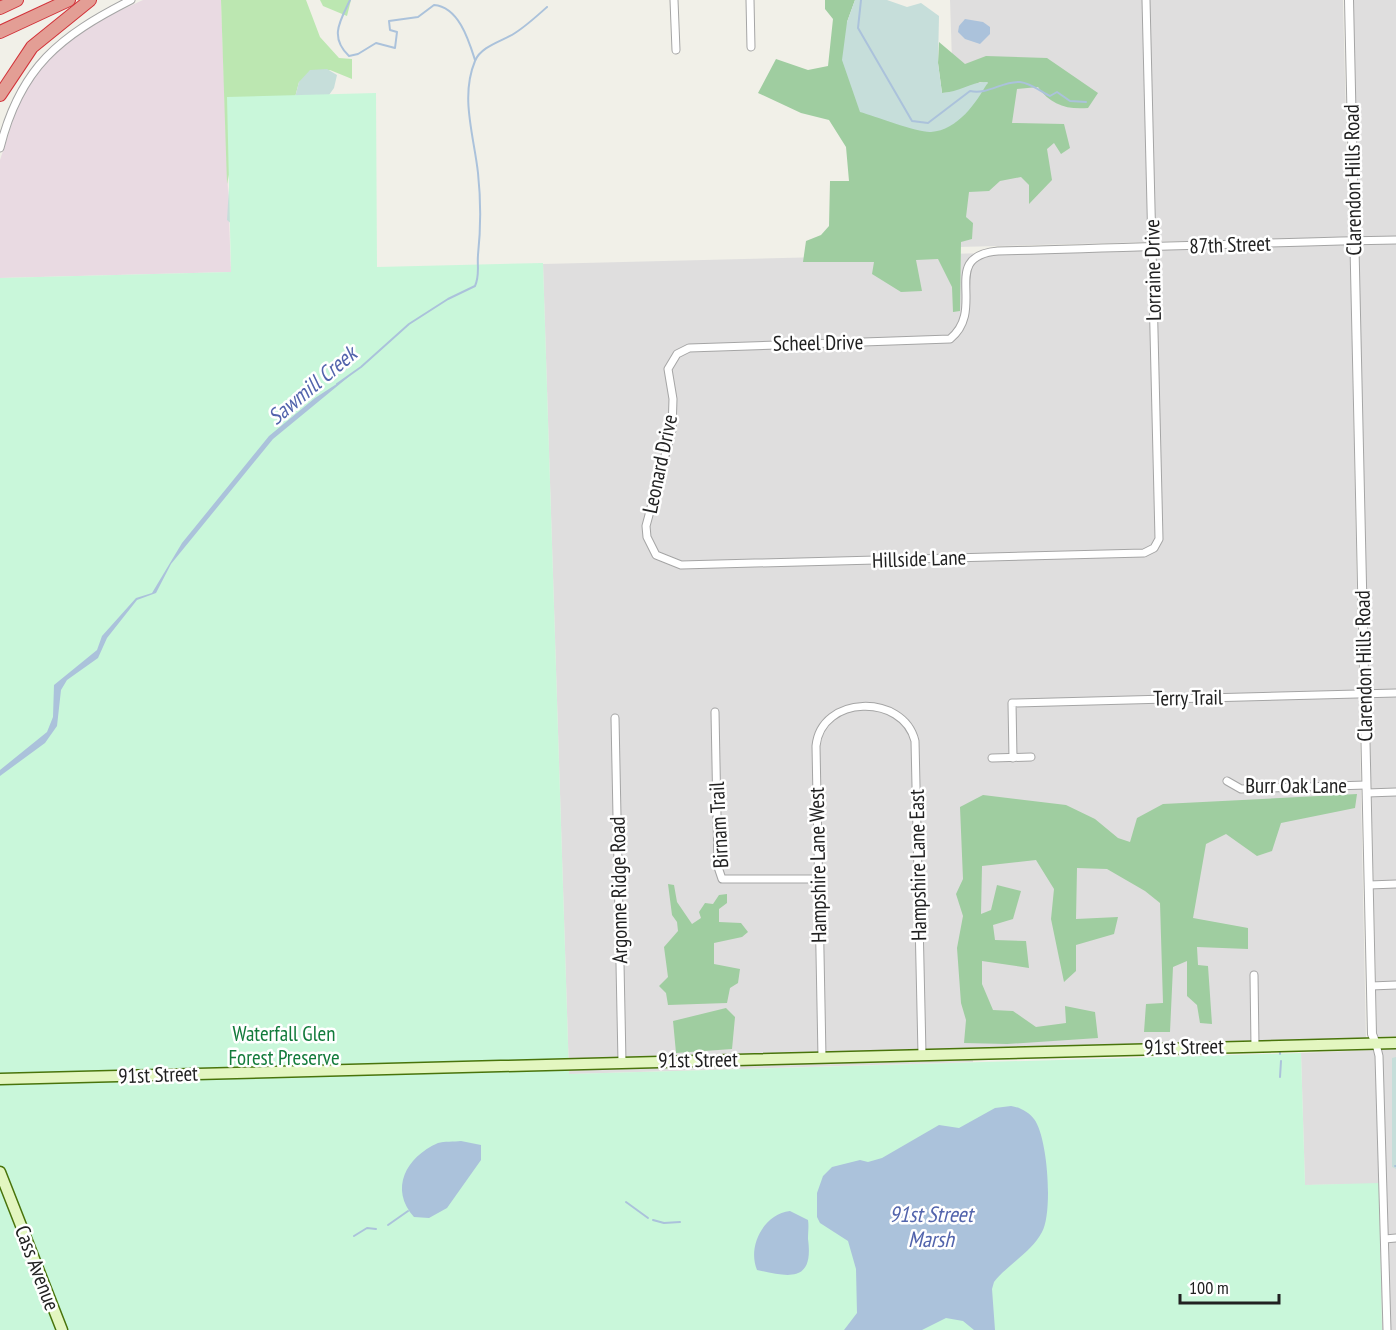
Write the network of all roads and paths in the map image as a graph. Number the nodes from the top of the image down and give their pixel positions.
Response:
1 (17, 0) edge
2 (69, 0) edge
3 (90, 0) edge
4 (131, 0) edge
5 (674, 0) edge
6 (750, 0) edge
7 (1146, 0) edge
8 (1349, 0) edge
9 (0, 8) edge
10 (0, 32) edge
11 (751, 47) dead end
12 (676, 50) dead end
13 (0, 95) edge
14 (0, 148) edge
15 (1396, 240) edge
16 (1354, 241) junction
17 (1153, 247) junction
18 (959, 332) joint
19 (677, 354) joint
20 (1159, 540) joint
21 (672, 564) joint
22 (1365, 693) junction
23 (1396, 693) edge
24 (868, 707) joint
25 (715, 712) dead end
26 (615, 718) dead end
27 (1031, 757) dead end
28 (992, 758) dead end
29 (1013, 758) junction
30 (1227, 781) dead end
31 (1367, 789) junction
32 (1396, 792) edge
33 (818, 879) junction
34 (1396, 884) edge
35 (1369, 885) junction
36 (1254, 975) dead end
37 (1396, 985) edge
38 (1371, 986) junction
39 (1396, 1043) edge
40 (1376, 1044) junction
41 (1255, 1046) junction
42 (922, 1054) junction
43 (822, 1057) junction
44 (622, 1062) junction
45 (0, 1079) edge
46 (0, 1172) edge
47 (1396, 1238) edge
48 (1385, 1239) junction
49 (62, 1330) edge
50 (1387, 1330) edge

1 - 9 highway
2 - 10 highway
3 - 13 highway
4 - 14 street
5 - 12 street
6 - 11 street
7 - 17 street, Lorraine Drive
8 - 16 street, Clarendon Hills Road
15 - 16 street, 87th Street
16 - 17 street, 87th Street
16 - 22 street, Clarendon Hills Road
17 - 18 street, 87th Street
17 - 20 street, Lorraine Drive
18 - 19 street, Scheel Drive
19 - 21 street, Leonard Drive
20 - 21 street, Hillside Lane
22 - 23 street, Terry Trail
22 - 29 street, Terry Trail
22 - 31 street, Clarendon Hills Road
24 - 33 street, Hampshire Lane West
24 - 42 street, Hampshire Lane East
25 - 33 street, Birnam Trail
26 - 44 street, Argonne Ridge Road
27 - 29 street
28 - 29 street
30 - 31 street, Burr Oak Lane
31 - 32 street, Burr Oak Lane
31 - 35 street, Clarendon Hills Road
33 - 43 street, Hampshire Lane West
34 - 35 street
35 - 38 street, Clarendon Hills Road
36 - 41 street
37 - 38 street
38 - 40 street, Clarendon Hills Road
39 - 40 main road, 91st Street
40 - 41 main road, 91st Street
40 - 48 street, Clarendon Hills Road
41 - 42 main road, 91st Street
42 - 43 main road, 91st Street
43 - 44 main road, 91st Street
44 - 45 main road, 91st Street
46 - 49 main road, Cass Avenue
47 - 48 street
48 - 50 street, Clarendon Hills Road

